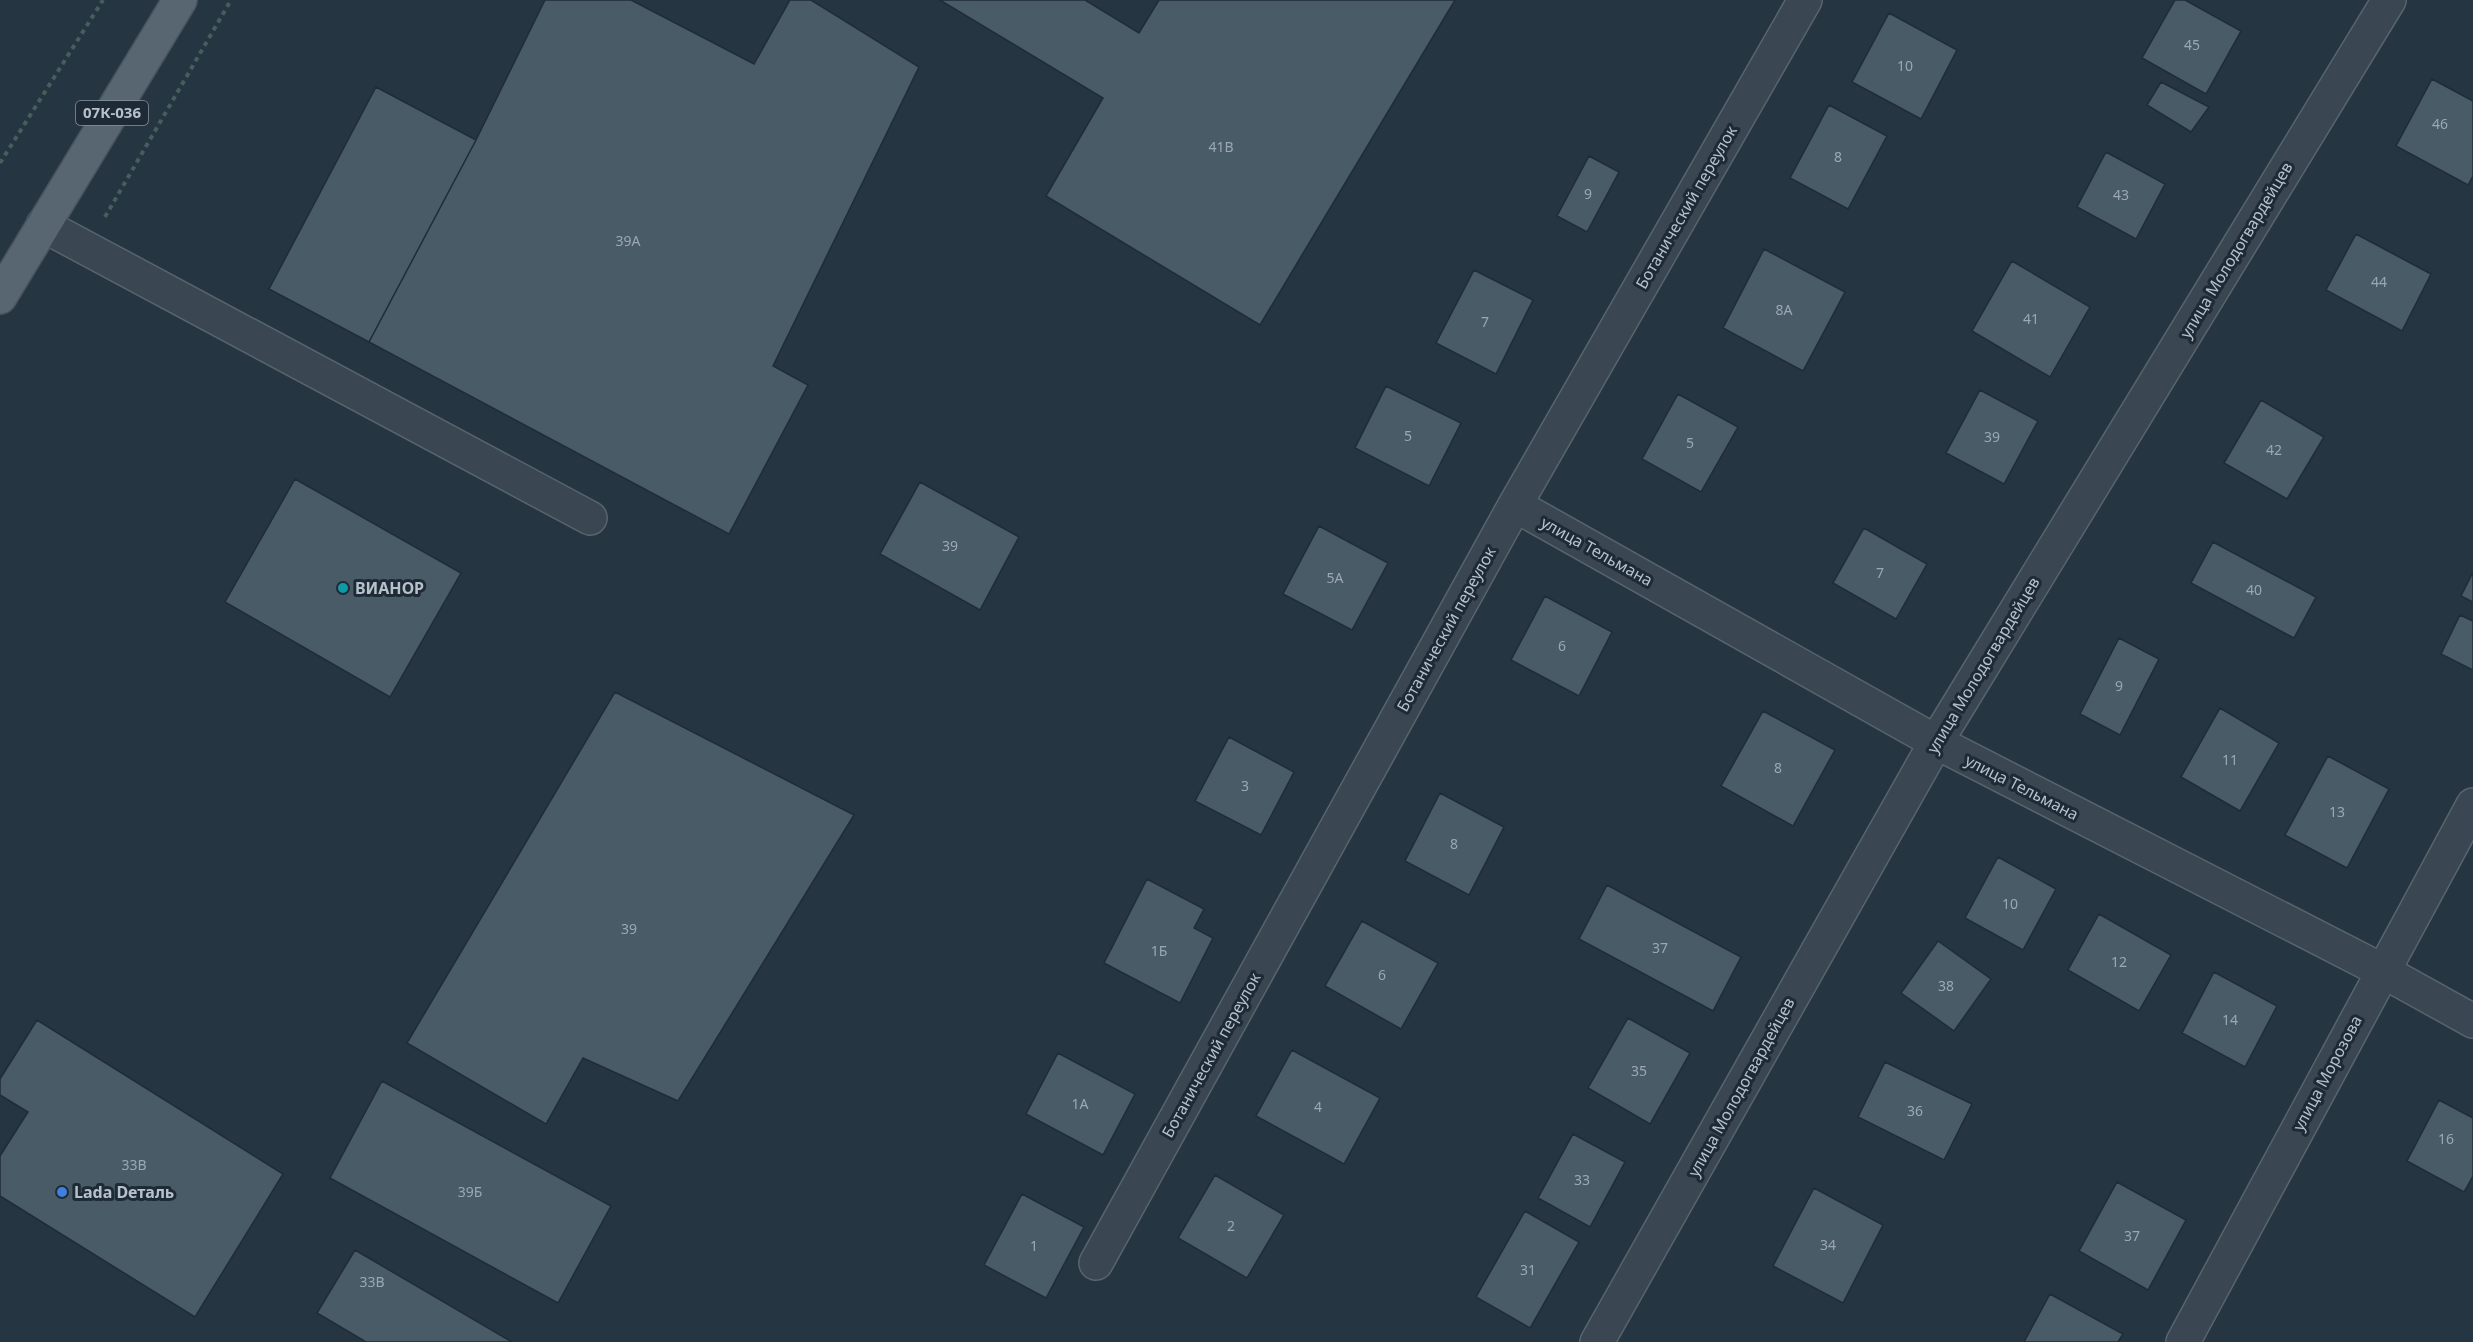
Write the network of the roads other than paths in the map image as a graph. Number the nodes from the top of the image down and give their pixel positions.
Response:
1 (180, 0) edge
2 (1805, 0) edge
3 (2389, 0) edge
4 (44, 225) junction
5 (0, 297) edge
6 (1515, 505) junction
7 (590, 518) dead end
8 (1936, 742) junction
9 (2473, 805) edge
10 (2381, 970) junction
11 (2473, 1021) edge
12 (1096, 1263) dead end
13 (1597, 1342) edge
14 (2182, 1342) edge

1 - 4 main road, 07К-036
2 - 6 street, Ботанический переулок
3 - 8 street, улица Молодогвардейцев
4 - 5 main road, 07К-036
4 - 7 street
6 - 8 street, улица Тельмана
6 - 12 street, Ботанический переулок
8 - 10 street, улица Тельмана
8 - 13 street, улица Молодогвардейцев
9 - 10 street, улица Морозова
10 - 11 street, улица Тельмана
10 - 14 street, улица Морозова

